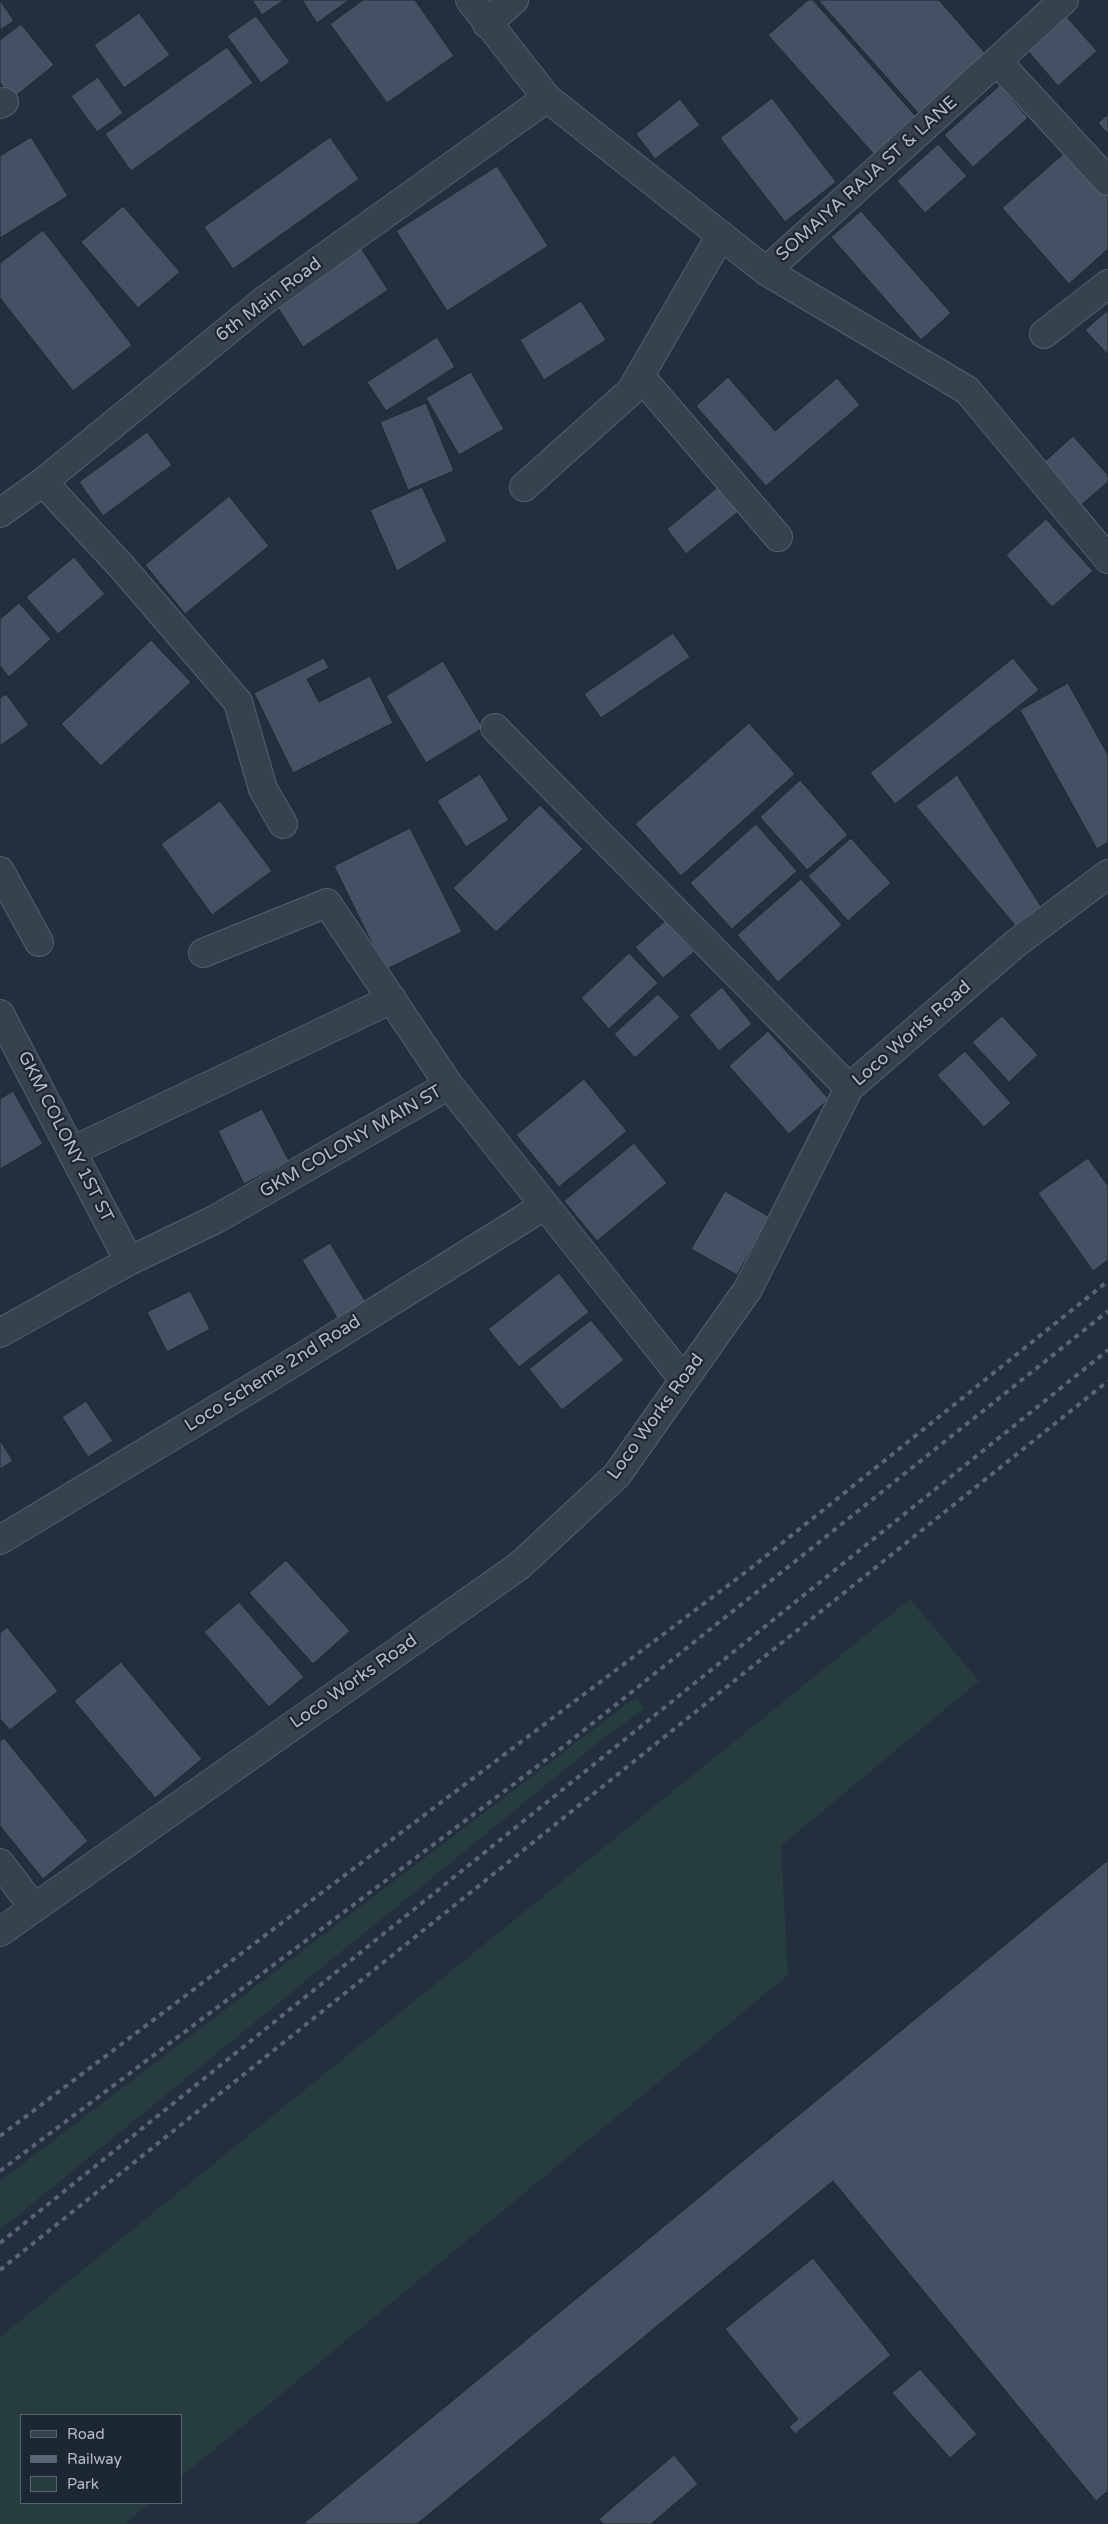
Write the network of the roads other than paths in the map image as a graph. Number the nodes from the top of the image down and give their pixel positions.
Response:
1 (470, 0) edge
2 (514, 0) edge
3 (1064, 0) edge
4 (487, 24) junction
5 (997, 61) junction
6 (547, 98) junction
7 (1108, 181) edge
8 (721, 235) junction
9 (766, 271) junction
10 (1108, 284) edge
11 (1044, 334) dead end
12 (640, 376) junction
13 (43, 482) junction
14 (524, 487) dead end
15 (0, 513) edge
16 (778, 537) dead end
17 (1108, 559) edge
18 (495, 728) dead end
19 (284, 824) dead end
20 (0, 871) edge
21 (1108, 874) edge
22 (39, 942) dead end
23 (204, 953) dead end
24 (392, 999) junction
25 (0, 1014) edge
26 (448, 1086) junction
27 (849, 1088) junction
28 (72, 1151) junction
29 (544, 1206) junction
30 (128, 1261) junction
31 (0, 1333) edge
32 (684, 1380) junction
33 (0, 1540) edge
34 (0, 1862) edge
35 (34, 1908) junction
36 (0, 1932) edge

1 - 4 street, SOMAIYA RAJA ST & LANE
2 - 4 street
3 - 5 street, SOMAIYA RAJA ST & LANE
4 - 6 street, SOMAIYA RAJA ST & LANE
5 - 7 street
5 - 9 street, SOMAIYA RAJA ST & LANE
6 - 8 street, SOMAIYA RAJA ST & LANE
6 - 13 street, 6th Main Road
8 - 9 street, SOMAIYA RAJA ST & LANE
8 - 12 street
9 - 17 street
10 - 11 street
12 - 14 street
12 - 16 street
13 - 15 street, 6th Main Road
13 - 19 street
18 - 27 street
20 - 22 street
21 - 27 street, Loco Works Road
23 - 24 street
24 - 26 street
24 - 28 street
25 - 28 street, GKM COLONY 1ST ST
26 - 29 street, GKM COLONY MAIN ST
26 - 30 street, GKM COLONY MAIN ST
27 - 32 street, Loco Works Road
28 - 30 street, GKM COLONY 1ST ST
29 - 32 street, GKM COLONY MAIN ST
29 - 33 street, Loco Scheme 2nd Road
30 - 31 street, GKM COLONY MAIN ST
32 - 35 street, Loco Works Road
34 - 35 street
35 - 36 street, Loco Works Road

